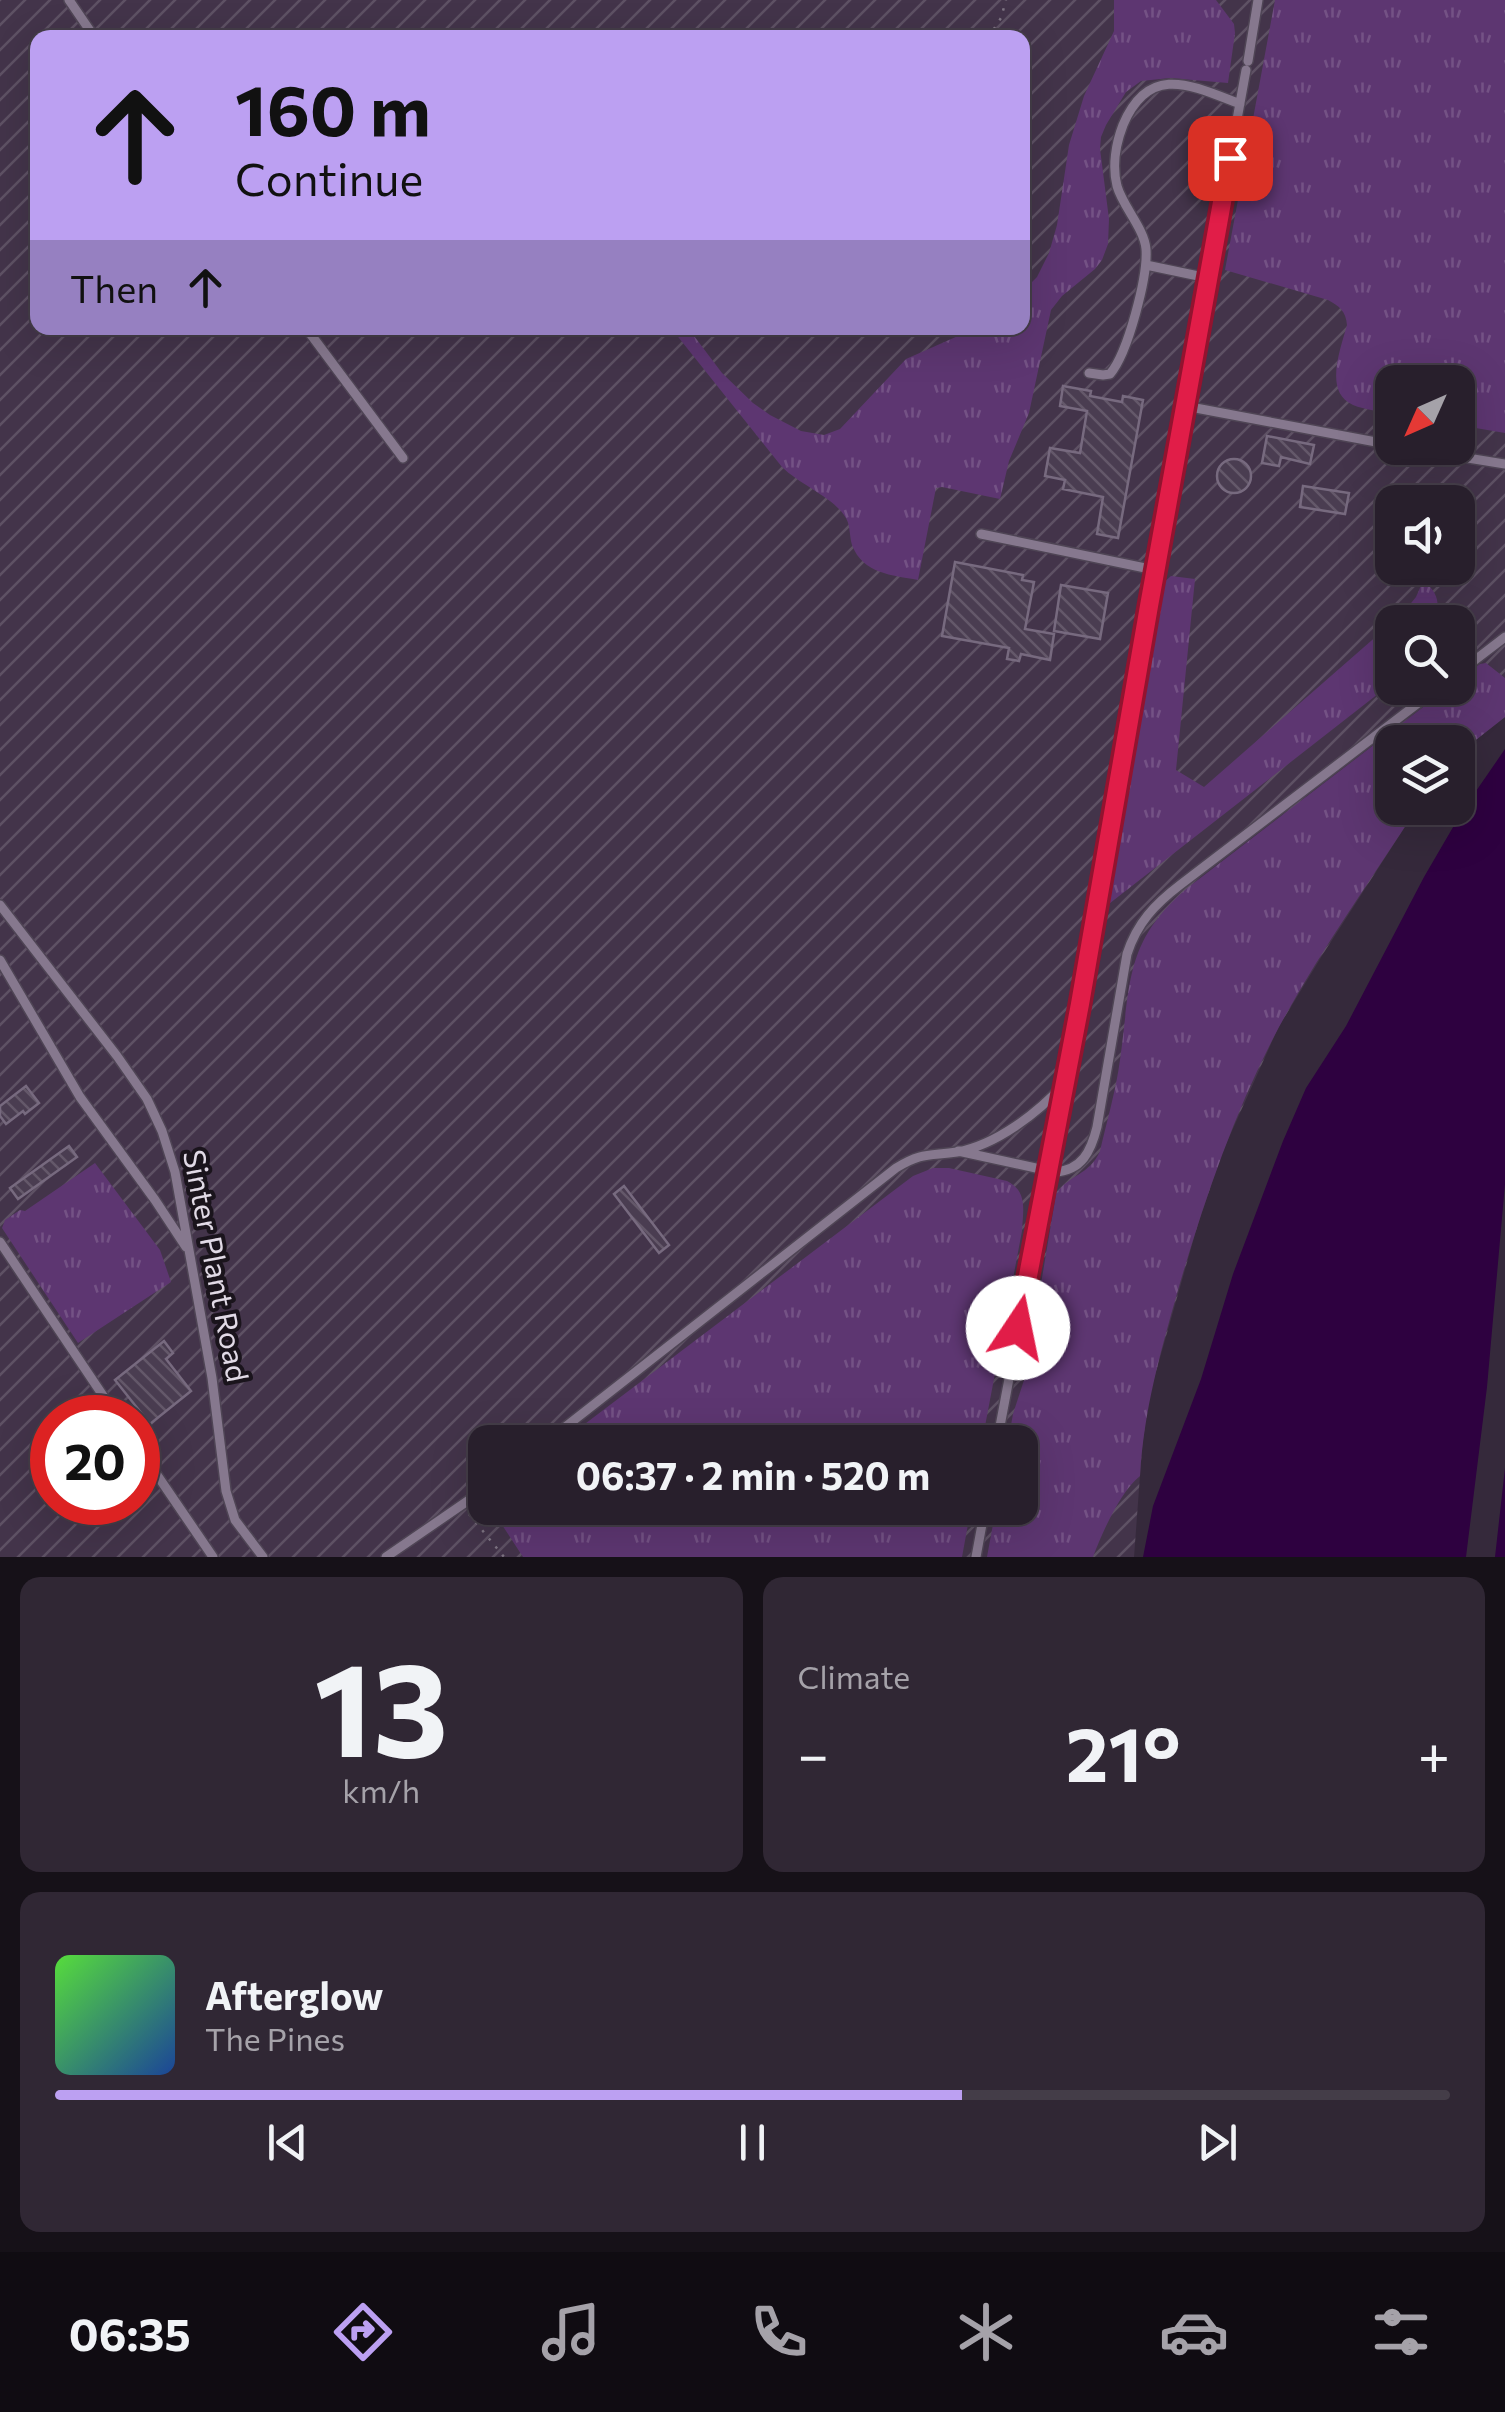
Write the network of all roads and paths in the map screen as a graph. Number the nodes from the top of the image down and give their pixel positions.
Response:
1 (69, 0) edge
2 (1006, 0) edge
3 (1258, 0) edge
4 (90, 30) edge
5 (993, 30) edge
6 (1240, 104) junction
7 (1146, 264) junction
8 (1208, 278) junction
9 (311, 335) edge
10 (1089, 372) dead end
11 (1185, 406) junction
12 (1375, 442) edge
13 (402, 458) dead end
14 (1475, 459) edge
15 (1505, 464) edge
16 (982, 534) dead end
17 (1155, 570) junction
18 (1505, 637) edge
19 (1475, 659) edge
20 (1416, 705) edge
21 (0, 905) edge
22 (0, 960) edge
23 (1065, 1082) junction
24 (958, 1152) junction
25 (1048, 1171) junction
26 (0, 1242) edge
27 (188, 1250) junction
28 (103, 1395) edge
29 (568, 1425) edge
30 (1000, 1425) edge
31 (160, 1479) edge
32 (468, 1501) edge
33 (462, 1506) junction
34 (982, 1525) edge
35 (213, 1557) edge
36 (264, 1557) edge
37 (386, 1557) edge
38 (504, 1557) edge
39 (976, 1557) edge

1 - 4 lane
2 - 5 path
3 - 6 lane
6 - 7 lane
6 - 8 lane
7 - 8 lane
7 - 10 lane
8 - 11 lane
9 - 13 lane
11 - 12 lane
11 - 17 lane
14 - 15 lane
16 - 17 lane
17 - 23 lane
18 - 19 lane
20 - 25 lane
21 - 27 lane, Sinter Plant Road
22 - 27 lane
23 - 24 lane
23 - 25 lane
24 - 25 lane
24 - 29 lane
25 - 30 lane
26 - 28 lane
27 - 36 lane, Sinter Plant Road
31 - 35 lane
32 - 33 lane
33 - 37 lane
33 - 38 path
34 - 39 lane

